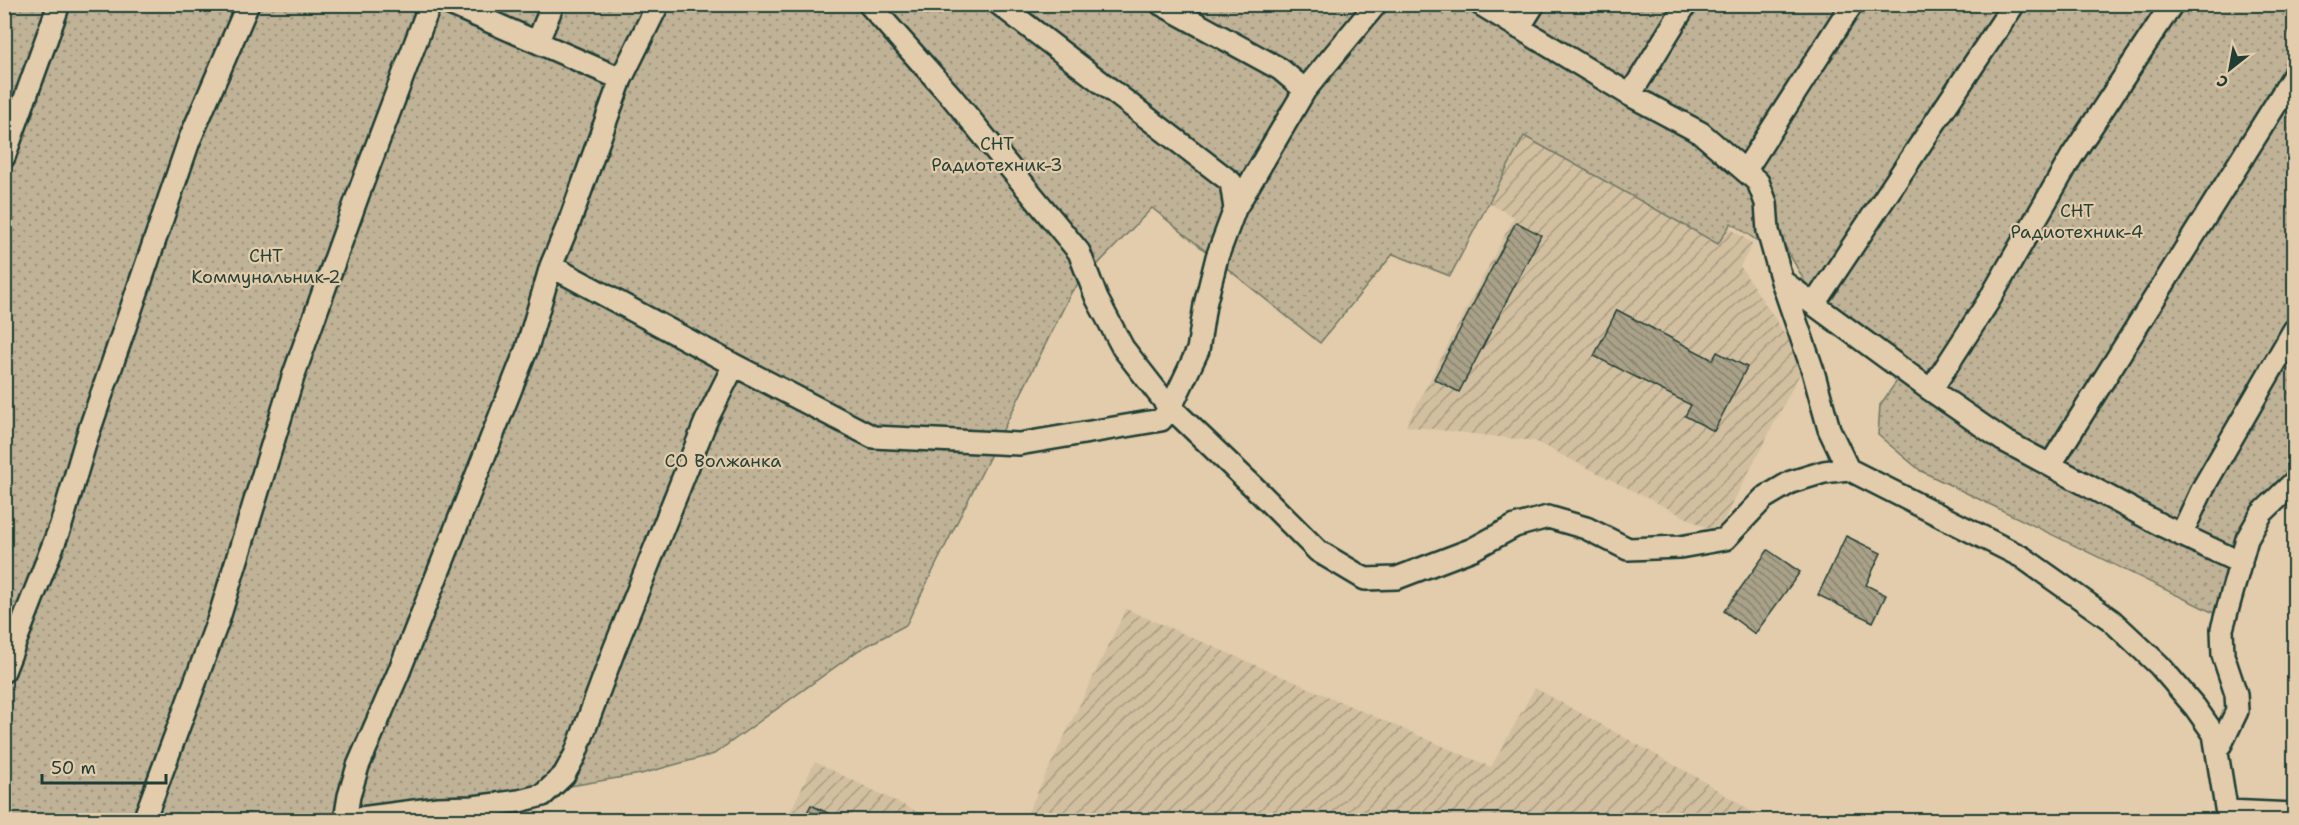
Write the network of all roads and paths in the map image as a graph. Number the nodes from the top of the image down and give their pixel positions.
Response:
1 (58, 4) edge
2 (248, 4) edge
3 (430, 4) edge
4 (450, 4) edge
5 (553, 4) edge
6 (658, 4) edge
7 (869, 4) edge
8 (999, 4) edge
9 (1161, 4) edge
10 (1376, 4) edge
11 (1480, 4) edge
12 (1534, 4) edge
13 (1686, 4) edge
14 (1852, 4) edge
15 (2014, 4) edge
16 (2172, 4) edge
17 (1519, 28) junction
18 (538, 41) junction
19 (2295, 75) edge
20 (621, 78) junction
21 (1305, 90) junction
22 (1630, 95) junction
23 (4, 158) edge
24 (1745, 171) junction
25 (1235, 208) junction
26 (551, 266) junction
27 (1782, 281) junction
28 (1814, 304) junction
29 (2295, 330) edge
30 (734, 365) junction
31 (1931, 390) junction
32 (1171, 407) junction
33 (2051, 464) junction
34 (1848, 469) junction
35 (2295, 482) edge
36 (2181, 534) junction
37 (2241, 563) junction
38 (4, 671) edge
39 (2216, 746) junction
40 (2295, 814) edge
41 (2227, 816) edge
42 (144, 820) edge
43 (345, 820) edge

1 - 23 street
2 - 38 street
3 - 42 street
4 - 18 street
5 - 18 street
6 - 20 street
7 - 32 street
8 - 25 street
9 - 21 street
10 - 21 street
11 - 17 street
12 - 17 street
13 - 22 street
14 - 24 street
15 - 28 street
16 - 31 street
17 - 22 street
18 - 20 street
19 - 33 street
20 - 26 street
21 - 25 street
22 - 24 street
24 - 27 street
25 - 32 street
26 - 30 street
26 - 43 street
27 - 28 street
27 - 34 street
28 - 31 street
29 - 36 street
30 - 32 street
30 - 43 street
31 - 33 street
32 - 34 street
33 - 36 street
34 - 39 street
35 - 37 street
36 - 37 street
37 - 39 street
39 - 41 street
40 - 41 street

